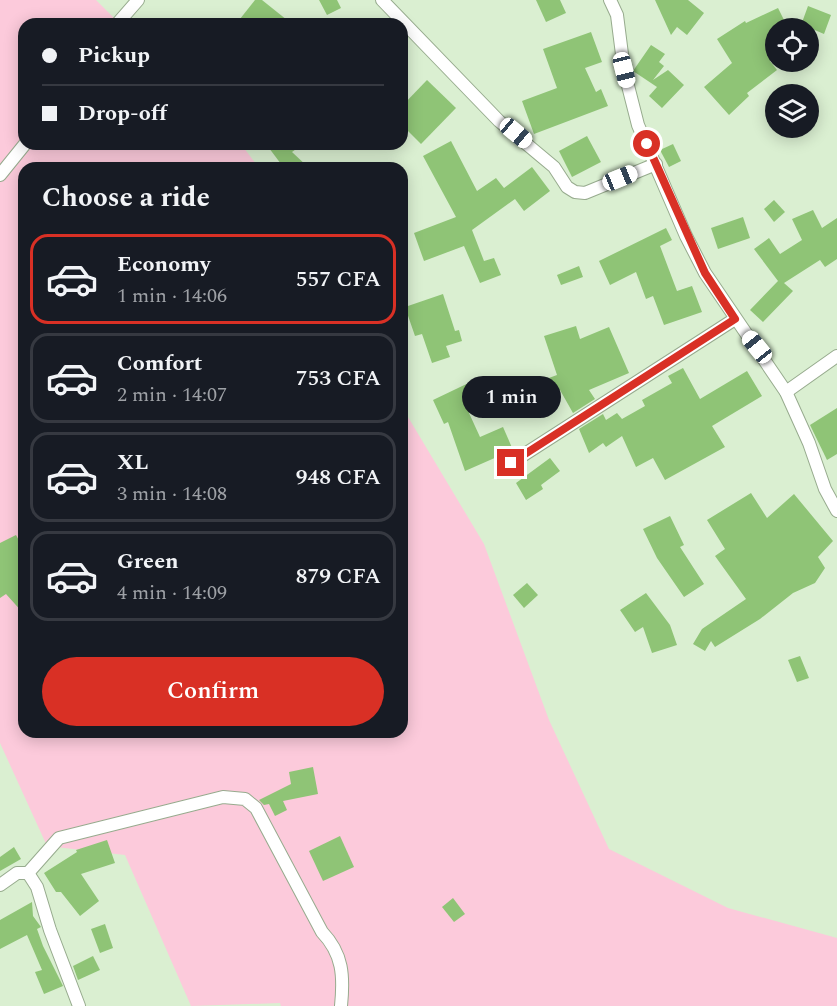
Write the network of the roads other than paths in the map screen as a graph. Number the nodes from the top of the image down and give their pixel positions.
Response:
1 (138, 0) edge
2 (382, 0) edge
3 (610, 0) edge
4 (122, 18) edge
5 (399, 18) edge
6 (408, 27) edge
7 (20, 150) edge
8 (656, 164) junction
9 (0, 175) edge
10 (735, 319) junction
11 (837, 356) edge
12 (786, 392) junction
13 (511, 463) dead end
14 (837, 511) edge
15 (28, 873) junction
16 (0, 885) edge
17 (79, 1006) edge
18 (341, 1006) edge

1 - 4 street
2 - 5 street
3 - 8 street
6 - 8 street
7 - 9 street
8 - 10 street
10 - 12 street
10 - 13 street
11 - 12 street
12 - 14 street
15 - 16 street
15 - 17 street
15 - 18 street

